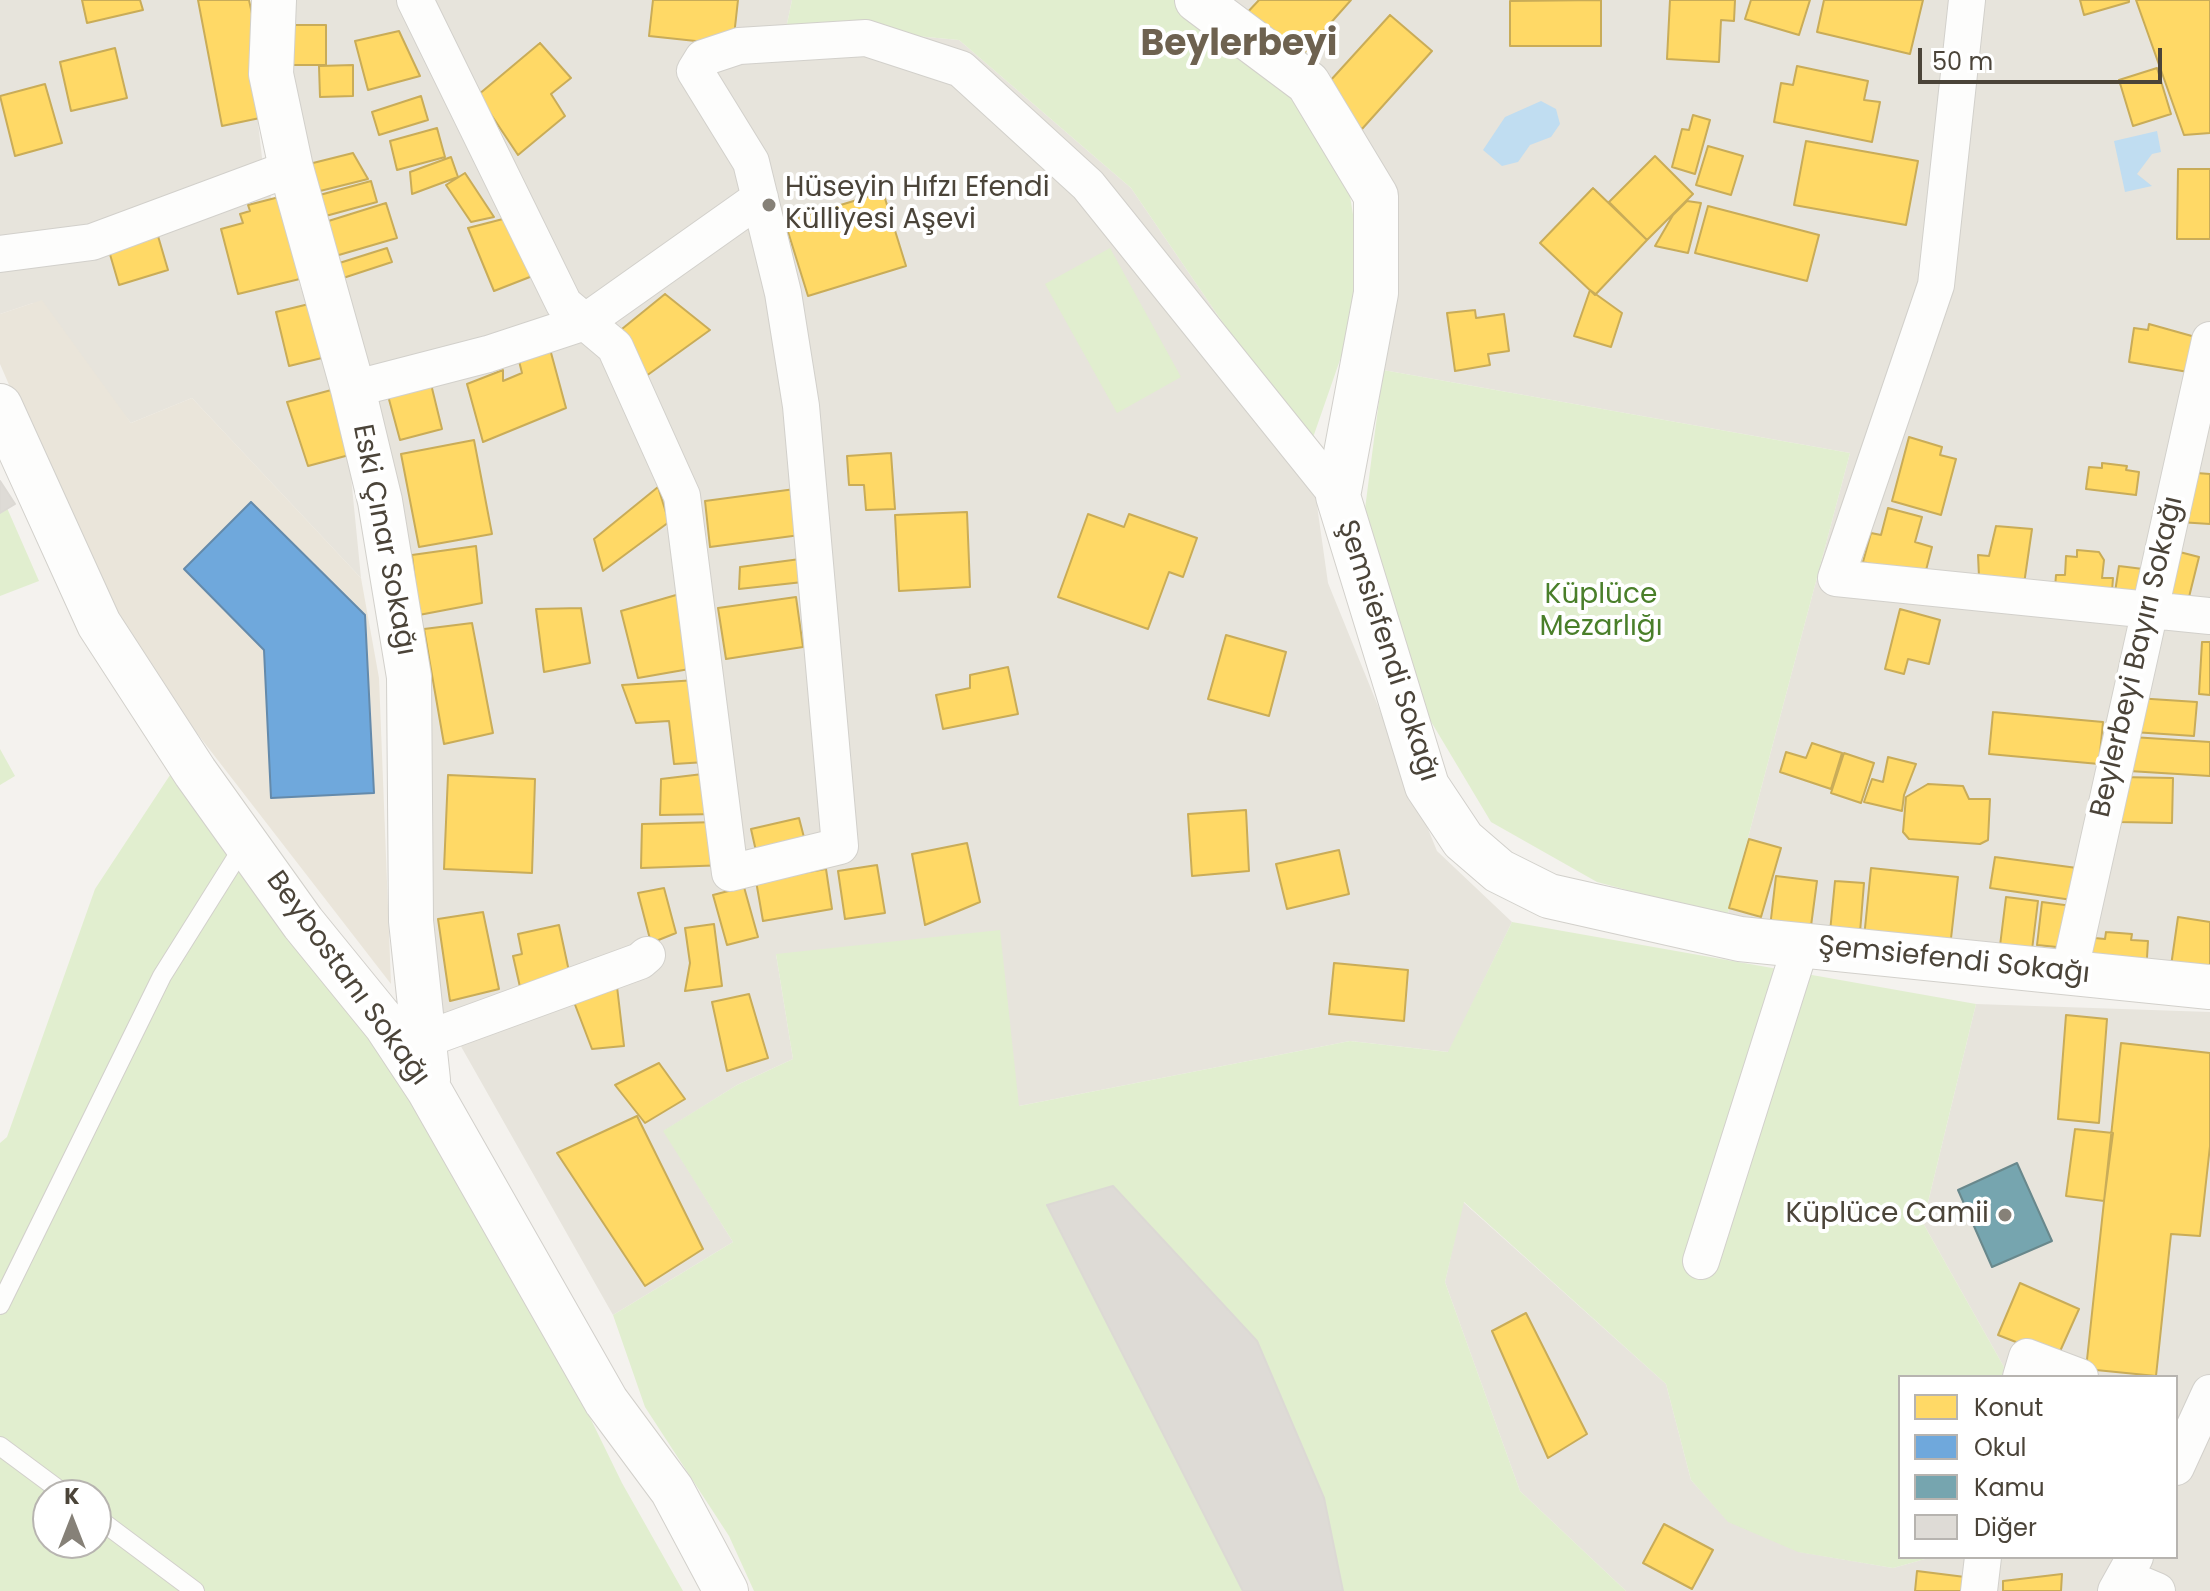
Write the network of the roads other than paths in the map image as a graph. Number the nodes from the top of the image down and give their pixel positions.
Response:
1 (274, 0) edge
2 (415, 0) edge
3 (1197, 0) edge
4 (1967, 0) edge
5 (291, 168) junction
6 (760, 198) junction
7 (0, 254) edge
8 (585, 322) junction
9 (2210, 340) edge
10 (353, 389) junction
11 (0, 406) edge
12 (1338, 496) junction
13 (2147, 612) junction
14 (2210, 616) edge
15 (246, 842) junction
16 (1801, 945) junction
17 (647, 955) dead end
18 (2069, 974) junction
19 (2210, 987) edge
20 (421, 1041) junction
21 (429, 1090) junction
22 (1701, 1261) dead end
23 (0, 1305) edge
24 (2022, 1375) edge
25 (2075, 1375) edge
26 (2194, 1408) edge
27 (0, 1446) edge
28 (2178, 1460) edge
29 (44, 1479) edge
30 (112, 1529) edge
31 (1983, 1559) edge
32 (195, 1591) edge
33 (726, 1591) edge
34 (1979, 1591) edge

1 - 5 street, Eski Çınar Sokağı
2 - 8 street
3 - 12 street, Şemsiefendi Sokağı
4 - 13 street
5 - 7 street
5 - 10 street, Eski Çınar Sokağı
6 - 8 street
6 - 8 street
6 - 12 street
8 - 10 street
9 - 13 street, Beylerbeyi Bayırı Sokağı
10 - 20 street, Eski Çınar Sokağı
11 - 15 street, Beybostanı Sokağı
12 - 16 street, Şemsiefendi Sokağı
13 - 14 street
13 - 18 street, Beylerbeyi Bayırı Sokağı
15 - 21 street, Beybostanı Sokağı
15 - 23 lane
16 - 18 street, Şemsiefendi Sokağı
16 - 22 street
17 - 20 street
18 - 19 street, Şemsiefendi Sokağı
20 - 21 street, Eski Çınar Sokağı
21 - 33 street, Beybostanı Sokağı
24 - 25 street
26 - 28 street
27 - 29 lane
30 - 32 lane
31 - 34 street

